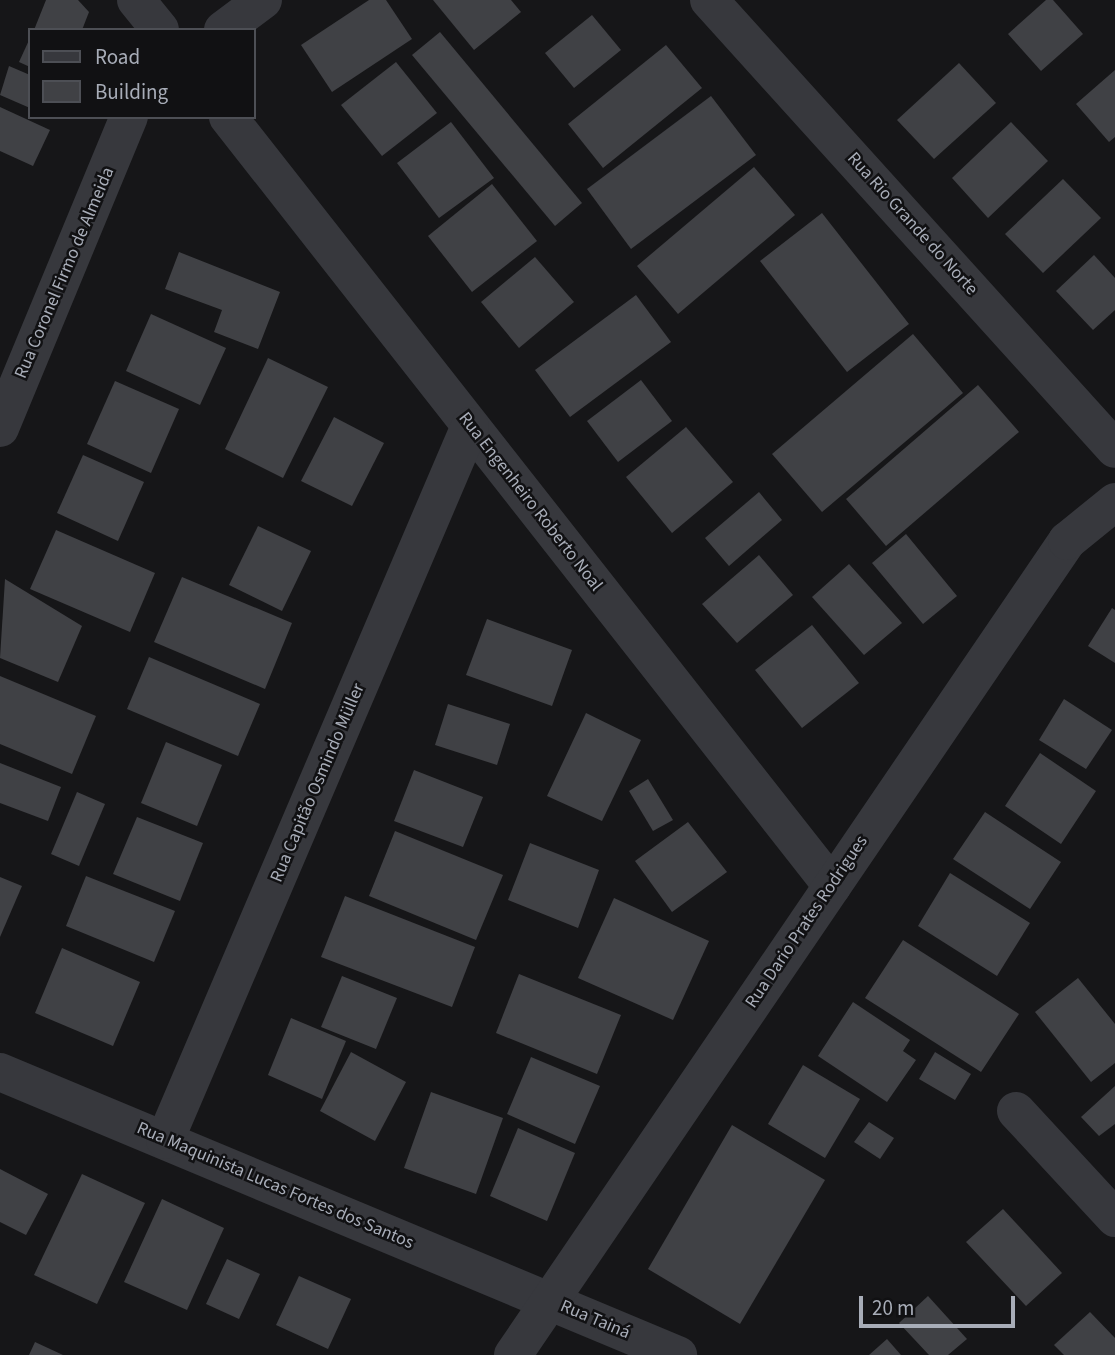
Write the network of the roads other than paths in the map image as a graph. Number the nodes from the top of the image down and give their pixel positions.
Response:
1 (136, 0) edge
2 (263, 0) edge
3 (709, 0) edge
4 (158, 28) edge
5 (226, 28) edge
6 (128, 119) edge
7 (230, 119) edge
8 (470, 426) junction
9 (0, 428) edge
10 (1115, 449) edge
11 (1115, 502) edge
12 (832, 886) junction
13 (0, 1072) edge
14 (1016, 1111) dead end
15 (165, 1140) junction
16 (1115, 1218) edge
17 (550, 1301) junction
18 (513, 1355) edge
19 (677, 1355) edge

1 - 4 street
2 - 5 street
3 - 10 street, Rua Rio Grande do Norte
6 - 9 street, Rua Coronel Firmo de Almeida
7 - 8 street, Rua Engenheiro Roberto Noal
8 - 12 street, Rua Engenheiro Roberto Noal
8 - 15 street, Rua Capitão Osmindo Müller
11 - 12 street, Rua Dario Prates Rodrigues
12 - 17 street, Rua Dario Prates Rodrigues
13 - 15 street, Rua Maquinista Lucas Fortes dos Santos
14 - 16 street
15 - 17 street, Rua Maquinista Lucas Fortes dos Santos
17 - 18 street, Rua Dario Prates Rodrigues
17 - 19 street, Rua Tainá

